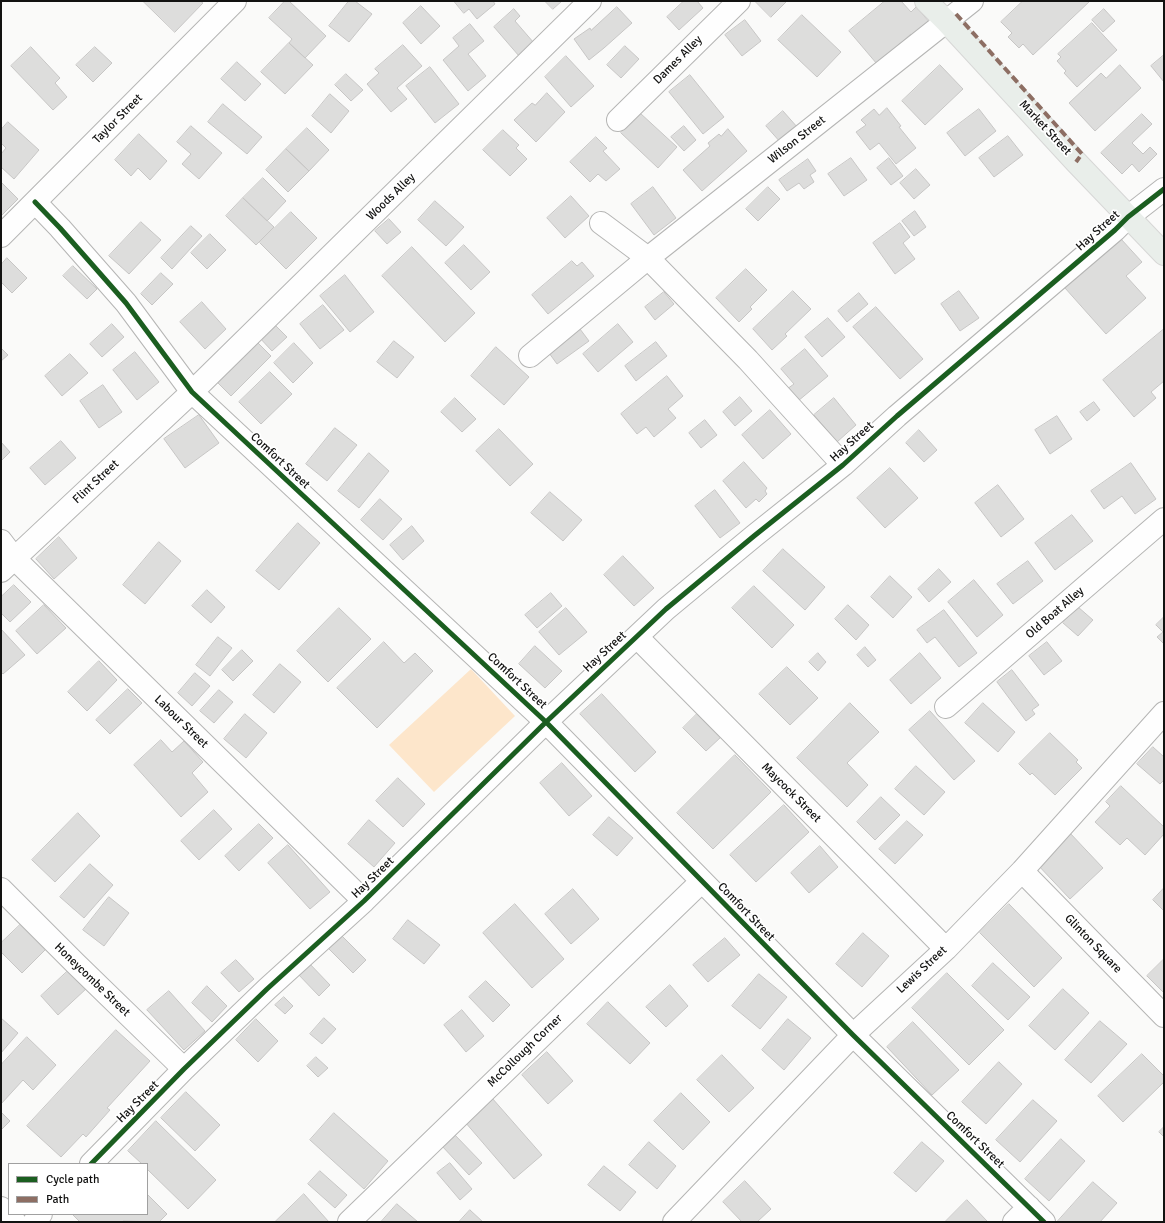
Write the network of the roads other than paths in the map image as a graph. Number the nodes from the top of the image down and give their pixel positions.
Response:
1 (235, 1) edge
2 (590, 1) edge
3 (739, 1) edge
4 (926, 1) edge
5 (972, 1) edge
6 (947, 22) junction
7 (618, 120) dead end
8 (1164, 189) edge
9 (35, 202) junction
10 (1128, 217) junction
11 (602, 223) dead end
12 (1, 236) edge
13 (1164, 254) edge
14 (648, 258) junction
15 (530, 356) dead end
16 (192, 392) junction
17 (843, 465) junction
18 (1164, 519) edge
19 (1, 541) edge
20 (8, 565) edge
21 (637, 637) junction
22 (946, 707) dead end
23 (1164, 713) edge
24 (546, 722) junction
25 (1022, 871) junction
26 (702, 881) junction
27 (1, 889) edge
28 (364, 901) junction
29 (946, 949) junction
30 (1164, 1016) edge
31 (853, 1035) junction
32 (184, 1069) junction
33 (92, 1163) edge
34 (1, 1208) edge
35 (1029, 1217) edge
36 (15, 1222) edge
37 (349, 1222) edge
38 (674, 1222) edge

1 - 9 street, Taylor Street
2 - 16 street, Woods Alley
3 - 7 street, Dames Alley
4 - 6 main road, Market Street
5 - 6 street, Wilson Street
6 - 10 main road, Market Street
6 - 14 street, Wilson Street
8 - 10 street, Hay Street
9 - 12 street, Taylor Street
9 - 16 street, Comfort Street
10 - 13 main road, Market Street
10 - 17 street, Hay Street
11 - 14 street
14 - 15 street, Wilson Street
14 - 17 street
16 - 20 street, Flint Street
16 - 24 street, Comfort Street
17 - 21 street, Hay Street
18 - 22 street, Old Boat Alley
19 - 20 street, Labour Street
20 - 28 street, Labour Street
21 - 24 street, Hay Street
21 - 29 street, Maycock Street
23 - 25 street, Lewis Street
24 - 26 street, Comfort Street
24 - 28 street, Hay Street
25 - 29 street, Lewis Street
25 - 30 street, Glinton Square
26 - 31 street, Comfort Street
26 - 37 street, McCollough Corner
27 - 32 street, Honeycombe Street
28 - 32 street, Hay Street
29 - 31 street, Lewis Street
31 - 35 street, Comfort Street
31 - 38 street, Lewis Street
32 - 33 street, Hay Street
34 - 36 street

